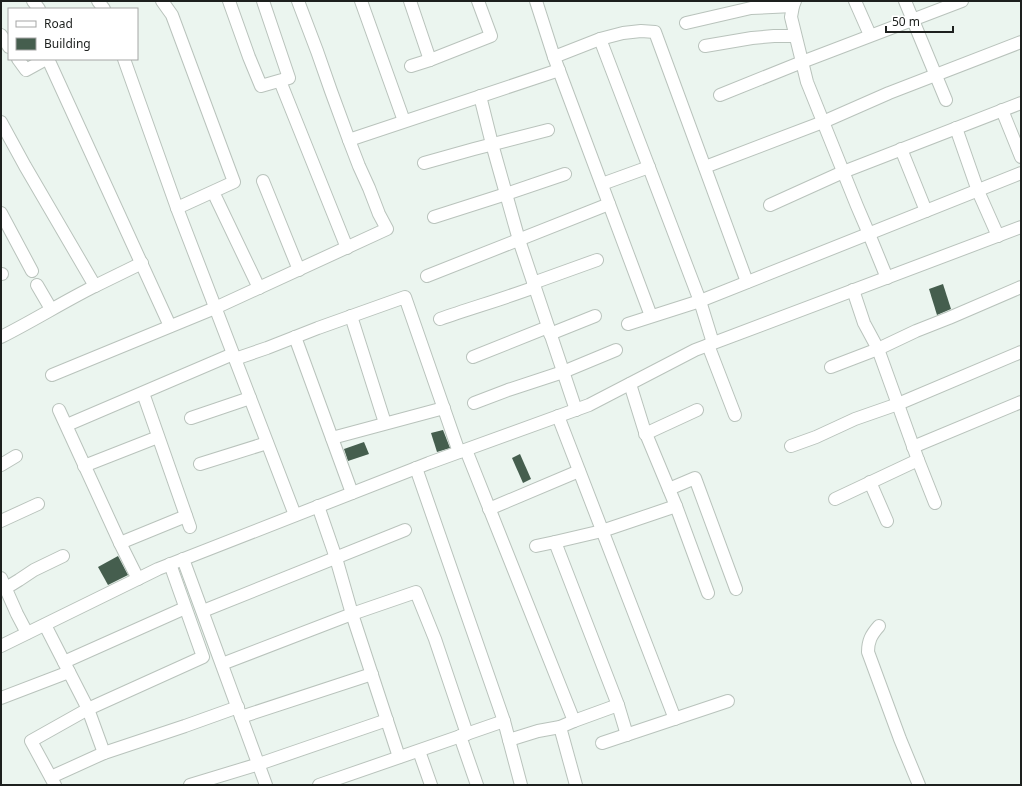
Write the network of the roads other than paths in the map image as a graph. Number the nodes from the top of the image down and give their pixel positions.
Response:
1 (162, 1) edge
2 (229, 1) edge
3 (263, 1) edge
4 (298, 1) edge
5 (361, 1) edge
6 (410, 1) edge
7 (478, 1) edge
8 (536, 1) edge
9 (855, 1) edge
10 (905, 1) edge
11 (962, 1) edge
12 (794, 3) edge
13 (912, 19) junction
14 (686, 23) dead end
15 (1, 35) edge
16 (870, 35) junction
17 (795, 36) junction
18 (600, 39) junction
19 (1021, 42) edge
20 (8, 45) edge
21 (705, 46) dead end
22 (554, 57) junction
23 (19, 60) edge
24 (45, 60) edge
25 (47, 60) edge
26 (124, 60) edge
27 (430, 60) junction
28 (802, 62) junction
29 (411, 66) dead end
30 (559, 70) junction
31 (936, 75) junction
32 (280, 81) junction
33 (720, 95) dead end
34 (480, 96) junction
35 (946, 100) dead end
36 (1021, 103) edge
37 (1002, 110) junction
38 (404, 121) junction
39 (1, 122) edge
40 (823, 122) junction
41 (956, 128) junction
42 (548, 130) dead end
43 (349, 140) junction
44 (492, 144) junction
45 (901, 149) junction
46 (1021, 157) edge
47 (424, 163) dead end
48 (649, 167) junction
49 (705, 167) junction
50 (842, 172) junction
51 (1021, 173) edge
52 (564, 174) dead end
53 (263, 181) dead end
54 (602, 184) junction
55 (978, 191) junction
56 (506, 194) junction
57 (216, 198) dead end
58 (609, 204) junction
59 (770, 205) dead end
60 (177, 208) junction
61 (926, 211) junction
62 (1, 213) edge
63 (434, 217) dead end
64 (1021, 227) edge
65 (869, 234) junction
66 (998, 236) junction
67 (519, 240) junction
68 (347, 248) junction
69 (597, 260) dead end
70 (142, 263) junction
71 (299, 270) junction
72 (32, 271) dead end
73 (426, 276) dead end
74 (887, 278) junction
75 (747, 282) junction
76 (37, 285) dead end
77 (534, 285) junction
78 (95, 286) junction
79 (1021, 287) edge
80 (259, 288) junction
81 (853, 290) junction
82 (700, 300) junction
83 (216, 308) junction
84 (51, 309) junction
85 (351, 316) junction
86 (595, 316) dead end
87 (651, 316) junction
88 (440, 320) dead end
89 (628, 324) dead end
90 (170, 326) junction
91 (549, 331) junction
92 (1, 337) edge
93 (295, 337) junction
94 (711, 344) junction
95 (878, 349) junction
96 (616, 350) dead end
97 (1021, 352) edge
98 (234, 356) junction
99 (473, 357) dead end
100 (831, 367) dead end
101 (563, 372) junction
102 (52, 375) dead end
103 (630, 384) junction
104 (142, 393) junction
105 (250, 398) junction
106 (1021, 402) edge
107 (474, 404) dead end
108 (898, 404) junction
109 (444, 408) junction
110 (59, 410) dead end
111 (576, 410) junction
112 (697, 410) dead end
113 (558, 416) junction
114 (735, 416) dead end
115 (192, 418) dead end
116 (385, 423) junction
117 (66, 425) junction
118 (646, 434) junction
119 (158, 437) junction
120 (332, 438) junction
121 (267, 443) junction
122 (791, 446) dead end
123 (913, 447) junction
124 (462, 451) junction
125 (16, 456) dead end
126 (918, 460) junction
127 (200, 464) dead end
128 (1, 465) edge
129 (84, 466) junction
130 (416, 468) junction
131 (579, 471) junction
132 (870, 482) junction
133 (669, 489) junction
134 (352, 493) junction
135 (835, 499) dead end
136 (935, 503) dead end
137 (38, 504) dead end
138 (318, 506) junction
139 (676, 506) junction
140 (489, 509) junction
141 (295, 515) junction
142 (1, 521) edge
143 (887, 521) dead end
144 (405, 530) dead end
145 (602, 531) junction
146 (555, 542) junction
147 (120, 543) junction
148 (536, 546) dead end
149 (63, 556) dead end
150 (336, 558) junction
151 (183, 559) junction
152 (170, 564) junction
153 (138, 579) junction
154 (3, 583) edge
155 (736, 589) dead end
156 (708, 592) dead end
157 (185, 608) junction
158 (203, 611) junction
159 (352, 614) junction
160 (45, 625) junction
161 (879, 626) dead end
162 (27, 633) junction
163 (1, 646) edge
164 (222, 664) junction
165 (67, 667) junction
166 (372, 674) junction
167 (1, 698) edge
168 (728, 701) dead end
169 (618, 706) junction
170 (88, 709) junction
171 (240, 712) junction
172 (675, 719) junction
173 (387, 720) junction
174 (504, 721) junction
175 (574, 721) junction
176 (560, 727) junction
177 (464, 735) junction
178 (627, 735) junction
179 (510, 740) junction
180 (602, 743) dead end
181 (418, 751) junction
182 (104, 752) junction
183 (399, 757) junction
184 (259, 764) junction
185 (348, 780) edge
186 (53, 781) edge
187 (190, 785) edge
188 (266, 785) edge
189 (319, 785) edge
190 (431, 785) edge
191 (477, 785) edge
192 (521, 785) edge
193 (576, 785) edge
194 (919, 785) edge

1 - 60 street
2 - 32 street
3 - 32 street
4 - 43 street
5 - 38 street
6 - 27 street
7 - 27 street
8 - 22 street
9 - 16 street
10 - 13 street
11 - 13 street
12 - 14 street
12 - 17 street
13 - 16 street
13 - 31 street
15 - 20 street
16 - 28 street
17 - 21 street
17 - 28 street
18 - 22 street
18 - 48 street
18 - 49 street
19 - 31 street
22 - 30 street
23 - 24 street
25 - 70 street
26 - 60 street
27 - 29 street
28 - 33 street
28 - 40 street
30 - 34 street
30 - 54 street
31 - 35 street
31 - 40 street
32 - 68 street
34 - 38 street
34 - 44 street
36 - 37 street
37 - 41 street
37 - 46 street
38 - 43 street
39 - 78 street
40 - 49 street
40 - 50 street
41 - 45 street
41 - 55 street
42 - 44 street
43 - 68 street
44 - 47 street
44 - 56 street
45 - 50 street
45 - 61 street
48 - 54 street
48 - 82 street
49 - 75 street
50 - 59 street
50 - 65 street
51 - 55 street
52 - 56 street
53 - 71 street
54 - 58 street
55 - 61 street
55 - 66 street
56 - 63 street
56 - 67 street
57 - 80 street
58 - 67 street
58 - 87 street
60 - 83 street
61 - 65 street
62 - 72 street
64 - 66 street
65 - 74 street
65 - 75 street
66 - 74 street
67 - 73 street
67 - 77 street
68 - 71 street
69 - 77 street
70 - 78 street
70 - 90 street
71 - 80 street
74 - 81 street
75 - 82 street
76 - 84 street
77 - 88 street
77 - 91 street
78 - 84 street
79 - 95 street
80 - 83 street
81 - 94 street
81 - 95 street
82 - 87 street
82 - 94 street
83 - 90 street
83 - 98 street
84 - 92 street
85 - 93 street
85 - 109 street
85 - 116 street
86 - 91 street
87 - 89 street
90 - 102 street
91 - 99 street
91 - 101 street
93 - 98 street
93 - 120 street
94 - 103 street
94 - 114 street
95 - 100 street
95 - 108 street
96 - 101 street
97 - 108 street
98 - 104 street
98 - 105 street
101 - 107 street
101 - 111 street
103 - 111 street
103 - 118 street
104 - 117 street
104 - 119 street
105 - 115 street
105 - 121 street
106 - 123 street
108 - 122 street
108 - 123 street
109 - 116 street
109 - 124 street
110 - 117 street
111 - 113 street
112 - 118 street
113 - 124 street
113 - 131 street
116 - 120 street
117 - 129 street
118 - 133 street
119 - 129 street
119 - 147 street
120 - 134 street
121 - 127 street
121 - 141 street
123 - 126 street
124 - 130 street
124 - 140 street
125 - 128 street
126 - 132 street
126 - 136 street
129 - 147 street
130 - 134 street
130 - 174 street
131 - 140 street
131 - 145 street
132 - 135 street
132 - 143 street
133 - 139 street
133 - 155 street
134 - 138 street
137 - 142 street
138 - 141 street
138 - 150 street
139 - 145 street
139 - 156 street
140 - 175 street
141 - 151 street
144 - 150 street
145 - 146 street
145 - 172 street
146 - 148 street
146 - 169 street
147 - 153 street
149 - 154 street
150 - 158 street
150 - 159 street
151 - 152 street
151 - 158 street
152 - 153 street
152 - 157 street
153 - 160 street
154 - 162 street
157 - 165 street
157 - 170 street
158 - 164 street
159 - 164 street
159 - 166 street
159 - 177 street
160 - 162 street
160 - 165 street
161 - 194 street
162 - 163 street
164 - 171 street
165 - 167 street
165 - 170 street
166 - 171 street
166 - 173 street
168 - 172 street
169 - 175 street
169 - 178 street
170 - 182 street
170 - 186 street
171 - 182 street
171 - 184 street
172 - 178 street
173 - 183 street
173 - 184 street
174 - 177 street
174 - 179 street
175 - 176 street
176 - 179 street
176 - 193 street
177 - 181 street
177 - 191 street
178 - 180 street
179 - 192 street
181 - 183 street
181 - 190 street
182 - 186 street
183 - 185 street
184 - 187 street
184 - 188 street
185 - 189 street

